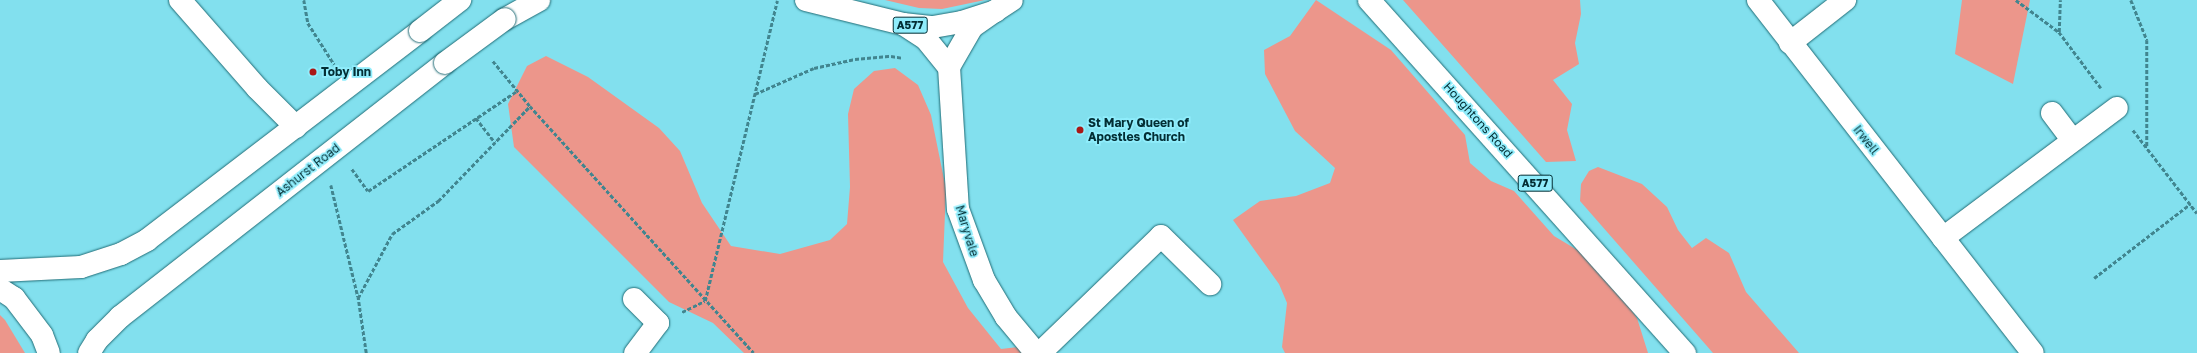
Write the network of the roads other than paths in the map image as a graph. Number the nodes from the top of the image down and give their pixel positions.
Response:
1 (180, 0) edge
2 (460, 0) edge
3 (539, 0) edge
4 (806, 0) edge
5 (1359, 0) edge
6 (1758, 0) edge
7 (1844, 0) edge
8 (1004, 5) edge
9 (1375, 8) edge
10 (903, 24) junction
11 (1790, 43) junction
12 (949, 67) junction
13 (2117, 108) dead end
14 (2052, 113) dead end
15 (296, 127) junction
16 (2072, 140) junction
17 (1943, 238) junction
18 (0, 271) edge
19 (1210, 284) dead end
20 (0, 289) edge
21 (634, 299) dead end
22 (48, 353) edge
23 (90, 353) edge
24 (635, 353) edge
25 (1036, 353) edge
26 (1040, 353) edge
27 (1685, 353) edge
28 (2033, 353) edge

1 - 15 street
2 - 15 street, bridge
3 - 23 street, Ashurst Road, bridge
4 - 10 street, A577
5 - 9 street, Houghtons Road / A577
6 - 11 street, Irwell
7 - 11 street
8 - 10 street, A577
8 - 12 street
9 - 27 street, Houghtons Road / A577
10 - 12 street
11 - 17 street, Irwell
12 - 25 street, Maryvale
13 - 16 street
14 - 16 street
15 - 18 street
16 - 17 street
17 - 28 street, Irwell
19 - 26 street
20 - 22 street
21 - 24 street

